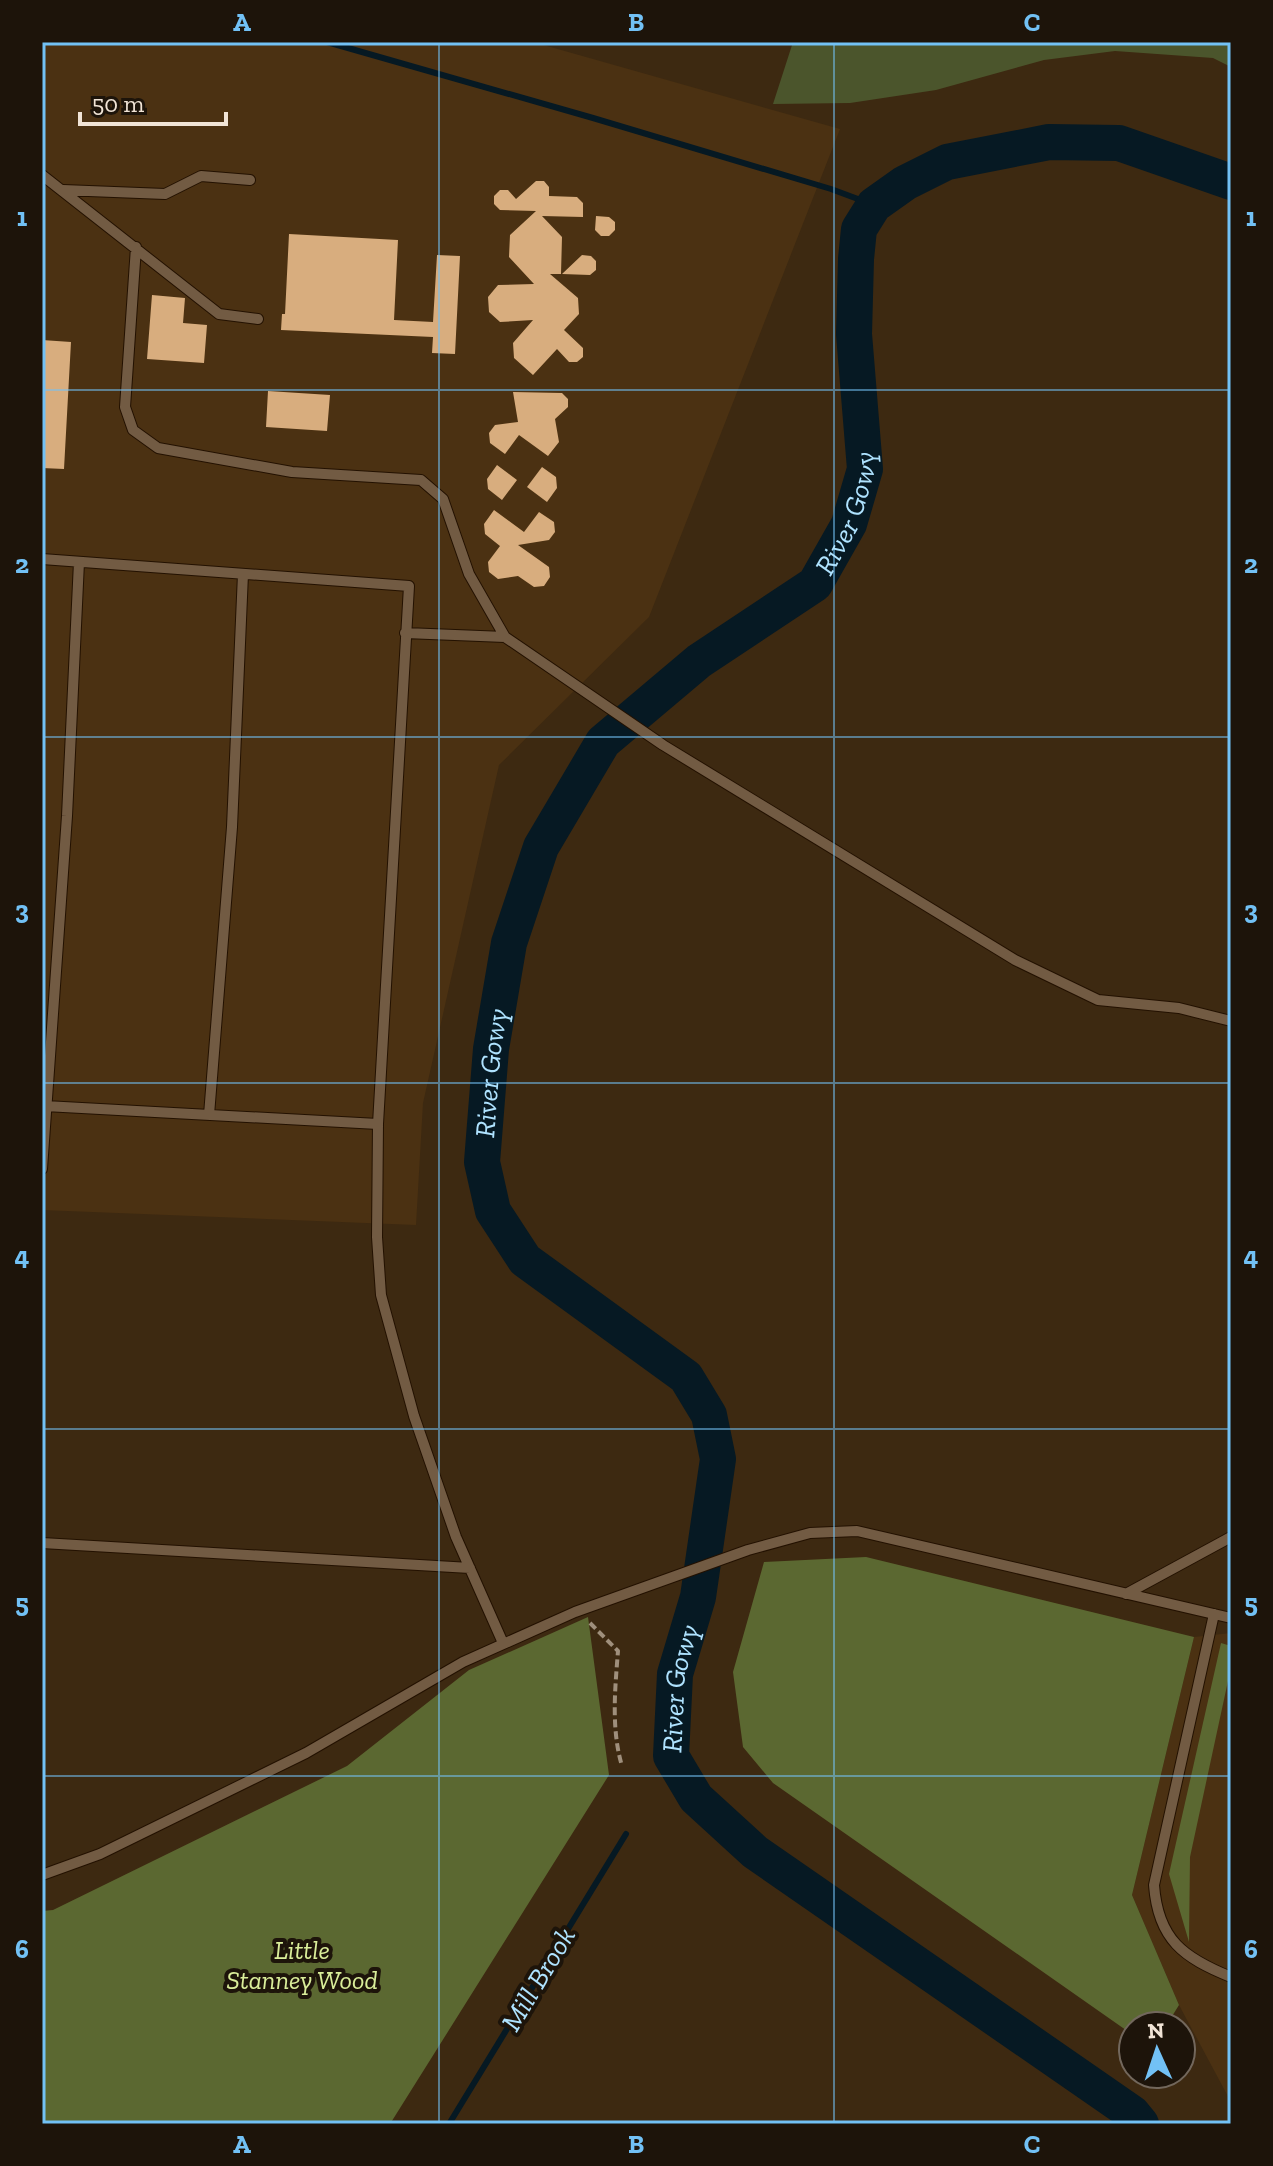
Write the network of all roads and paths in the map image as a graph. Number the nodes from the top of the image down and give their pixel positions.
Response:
1 (42, 175) edge
2 (250, 180) dead end
3 (61, 190) junction
4 (136, 247) junction
5 (258, 319) dead end
6 (42, 559) edge
7 (79, 562) junction
8 (243, 574) junction
9 (405, 633) junction
10 (505, 637) junction
11 (1231, 1021) edge
12 (45, 1106) junction
13 (209, 1115) junction
14 (378, 1124) junction
15 (42, 1169) edge
16 (1231, 1537) edge
17 (42, 1543) edge
18 (470, 1568) junction
19 (1126, 1594) junction
20 (575, 1612) junction
21 (1214, 1614) junction
22 (1231, 1618) edge
23 (503, 1643) junction
24 (622, 1766) dead end
25 (42, 1875) edge
26 (1231, 1977) edge

1 - 3 lane
2 - 3 lane
3 - 4 lane
4 - 5 lane
4 - 10 lane
6 - 7 lane
7 - 8 lane
7 - 12 lane
8 - 9 lane
8 - 13 lane
9 - 10 lane
9 - 14 lane
10 - 11 lane
12 - 13 lane
12 - 15 lane
13 - 14 lane
14 - 18 lane
16 - 19 lane
17 - 18 lane
18 - 23 lane
19 - 20 lane
19 - 21 lane
20 - 23 lane
20 - 24 path
21 - 22 lane
21 - 26 lane
23 - 25 lane

